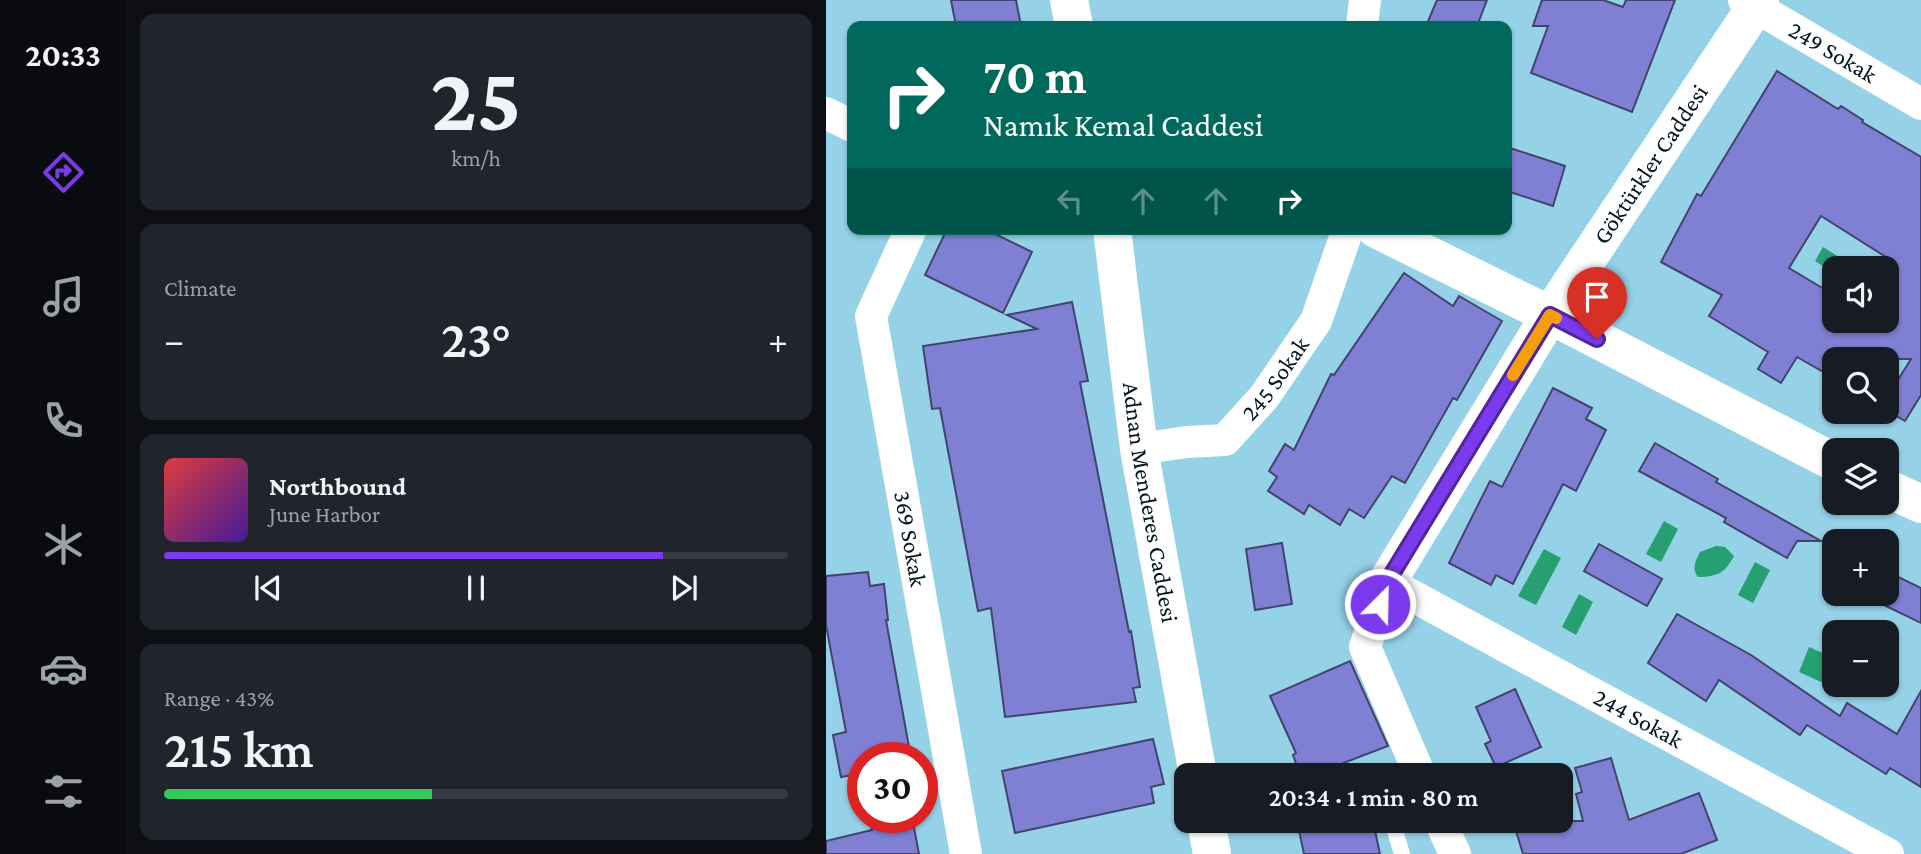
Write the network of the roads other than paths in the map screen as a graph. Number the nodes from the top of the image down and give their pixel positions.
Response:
1 (1069, 0) edge
2 (1365, 0) edge
3 (1753, 2) edge
4 (1073, 21) edge
5 (1363, 21) edge
6 (1921, 104) edge
7 (908, 235) edge
8 (1113, 235) edge
9 (1346, 235) edge
10 (1388, 235) edge
11 (1550, 315) junction
12 (1139, 449) junction
13 (1822, 456) edge
14 (1899, 494) edge
15 (1921, 504) edge
16 (1387, 582) junction
17 (1196, 763) edge
18 (1415, 763) edge
19 (1396, 833) edge
20 (1445, 833) edge
21 (966, 854) edge
22 (1402, 854) edge
23 (1455, 854) edge
24 (1888, 854) edge

1 - 4 street
2 - 5 street
3 - 6 street, 249 Sokak
3 - 11 street, Göktürkler Caddesi
7 - 21 street, 369 Sokak
8 - 12 street, Adnan Menderes Caddesi
9 - 12 street, 245 Sokak
10 - 11 street
11 - 13 street
11 - 16 street, Göktürkler Caddesi
12 - 17 street, Adnan Menderes Caddesi
14 - 15 street
16 - 18 street
16 - 24 street, 244 Sokak
19 - 22 lane
20 - 23 street

